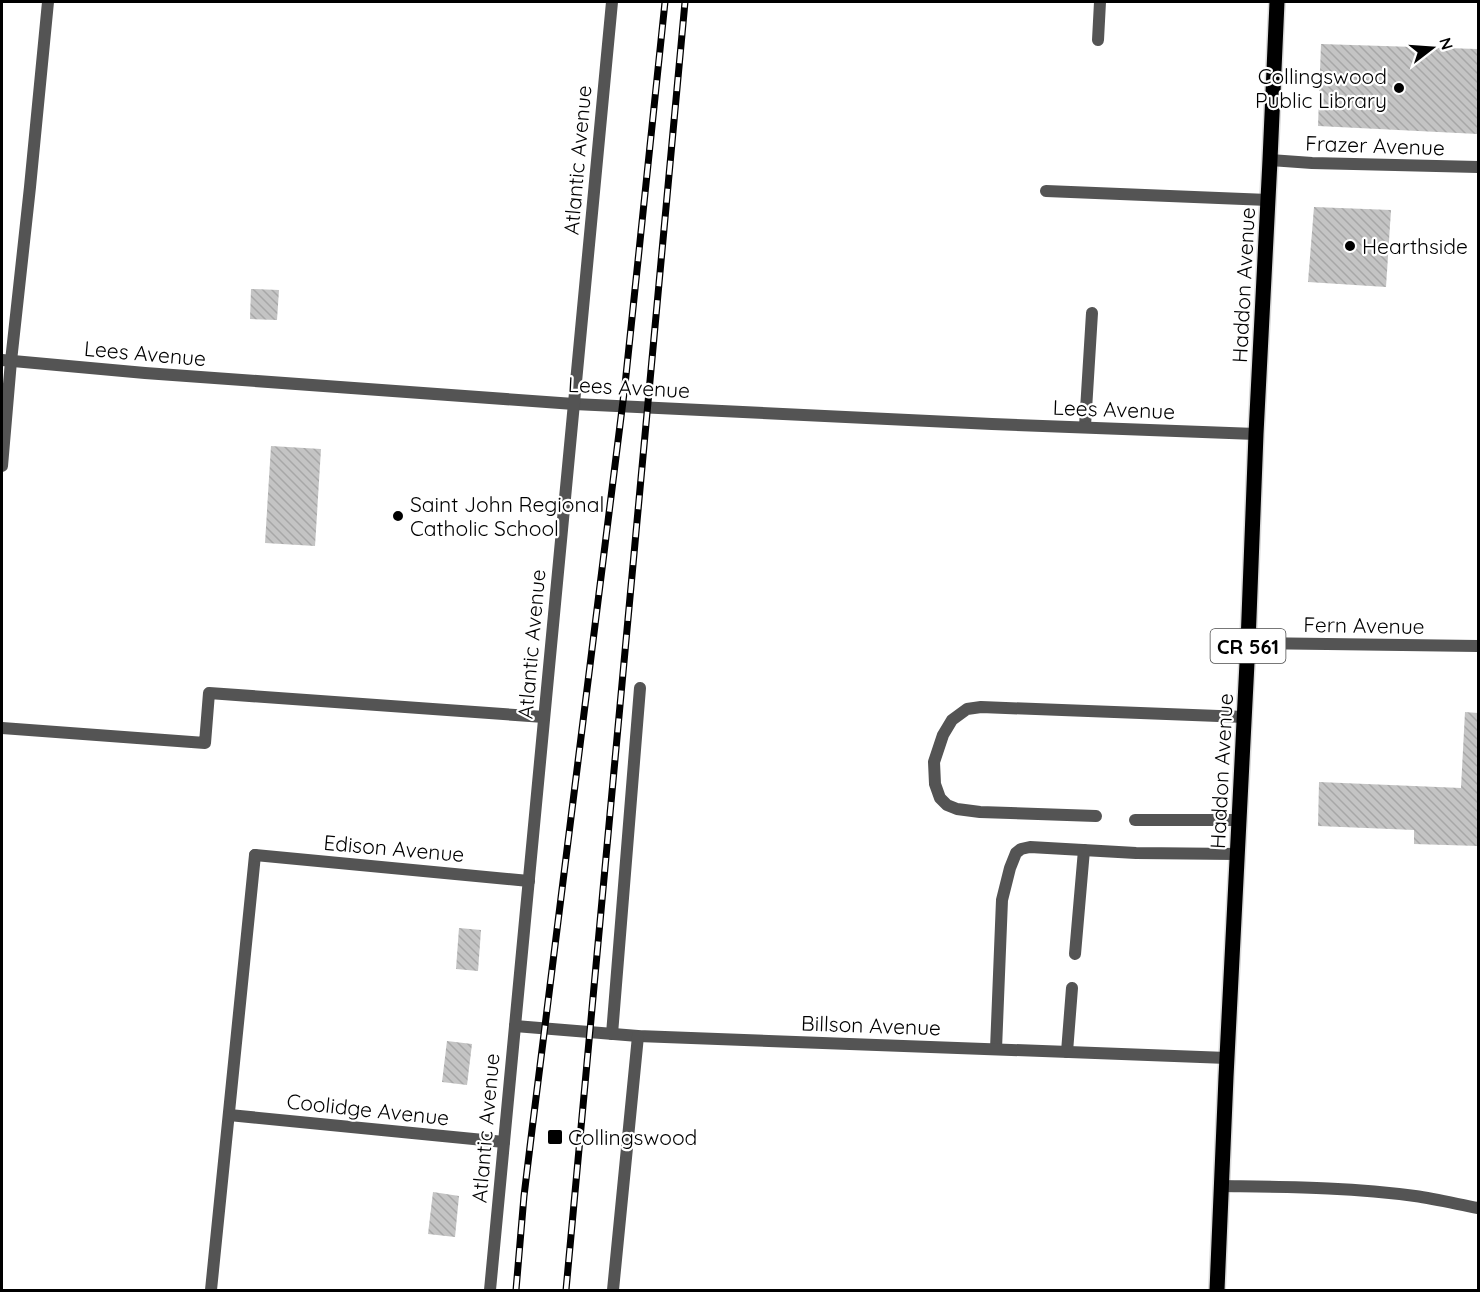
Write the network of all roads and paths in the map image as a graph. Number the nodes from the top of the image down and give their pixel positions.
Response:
1 (48, 2) edge
2 (612, 2) edge
3 (1100, 2) edge
4 (1277, 2) edge
5 (1098, 40) dead end
6 (1270, 160) junction
7 (1479, 167) edge
8 (1046, 191) dead end
9 (1268, 200) junction
10 (1092, 313) dead end
11 (6, 361) edge
12 (574, 404) junction
13 (1084, 426) junction
14 (1256, 434) junction
15 (2, 466) edge
16 (1248, 643) junction
17 (1479, 646) edge
18 (640, 688) dead end
19 (544, 717) junction
20 (1245, 717) junction
21 (2, 728) edge
22 (1096, 816) dead end
23 (1135, 820) dead end
24 (1239, 820) junction
25 (1084, 850) junction
26 (1237, 854) junction
27 (528, 881) junction
28 (1075, 954) dead end
29 (1072, 988) dead end
30 (515, 1026) junction
31 (612, 1034) junction
32 (638, 1036) junction
33 (996, 1049) junction
34 (1067, 1052) junction
35 (1227, 1058) junction
36 (229, 1114) junction
37 (504, 1142) junction
38 (1221, 1186) junction
39 (1479, 1208) edge
40 (212, 1290) edge
41 (490, 1290) edge
42 (613, 1290) edge
43 (1217, 1290) edge

1 - 11 street
2 - 12 street, Atlantic Avenue
3 - 5 street
4 - 6 main road, Haddon Avenue / CR 561
6 - 7 street, Frazer Avenue
6 - 9 main road, Haddon Avenue / CR 561
8 - 9 street
9 - 14 main road, Haddon Avenue / CR 561
10 - 13 street
11 - 12 street, Lees Avenue
11 - 15 street
12 - 13 street, Lees Avenue
12 - 19 street, Atlantic Avenue
13 - 14 street, Lees Avenue
14 - 16 main road, Haddon Avenue / CR 561
16 - 17 street, Fern Avenue
16 - 20 main road, Haddon Avenue / CR 561
18 - 31 street
19 - 21 street
19 - 27 street, Atlantic Avenue
20 - 22 street
20 - 24 main road, Haddon Avenue / CR 561
23 - 24 street
24 - 26 main road, Haddon Avenue / CR 561
25 - 26 street
25 - 28 street
25 - 33 street
26 - 35 main road, Haddon Avenue / CR 561
27 - 30 street, Atlantic Avenue
27 - 36 street, Edison Avenue
29 - 34 street
30 - 31 street, Billson Avenue
30 - 37 street, Atlantic Avenue
31 - 32 street, Billson Avenue
32 - 33 street, Billson Avenue
32 - 42 street
33 - 34 street, Billson Avenue
34 - 35 street, Billson Avenue
35 - 38 main road, Haddon Avenue / CR 561
36 - 37 street, Coolidge Avenue
36 - 40 street
37 - 41 street, Atlantic Avenue
38 - 39 street
38 - 43 main road, Haddon Avenue / CR 561

